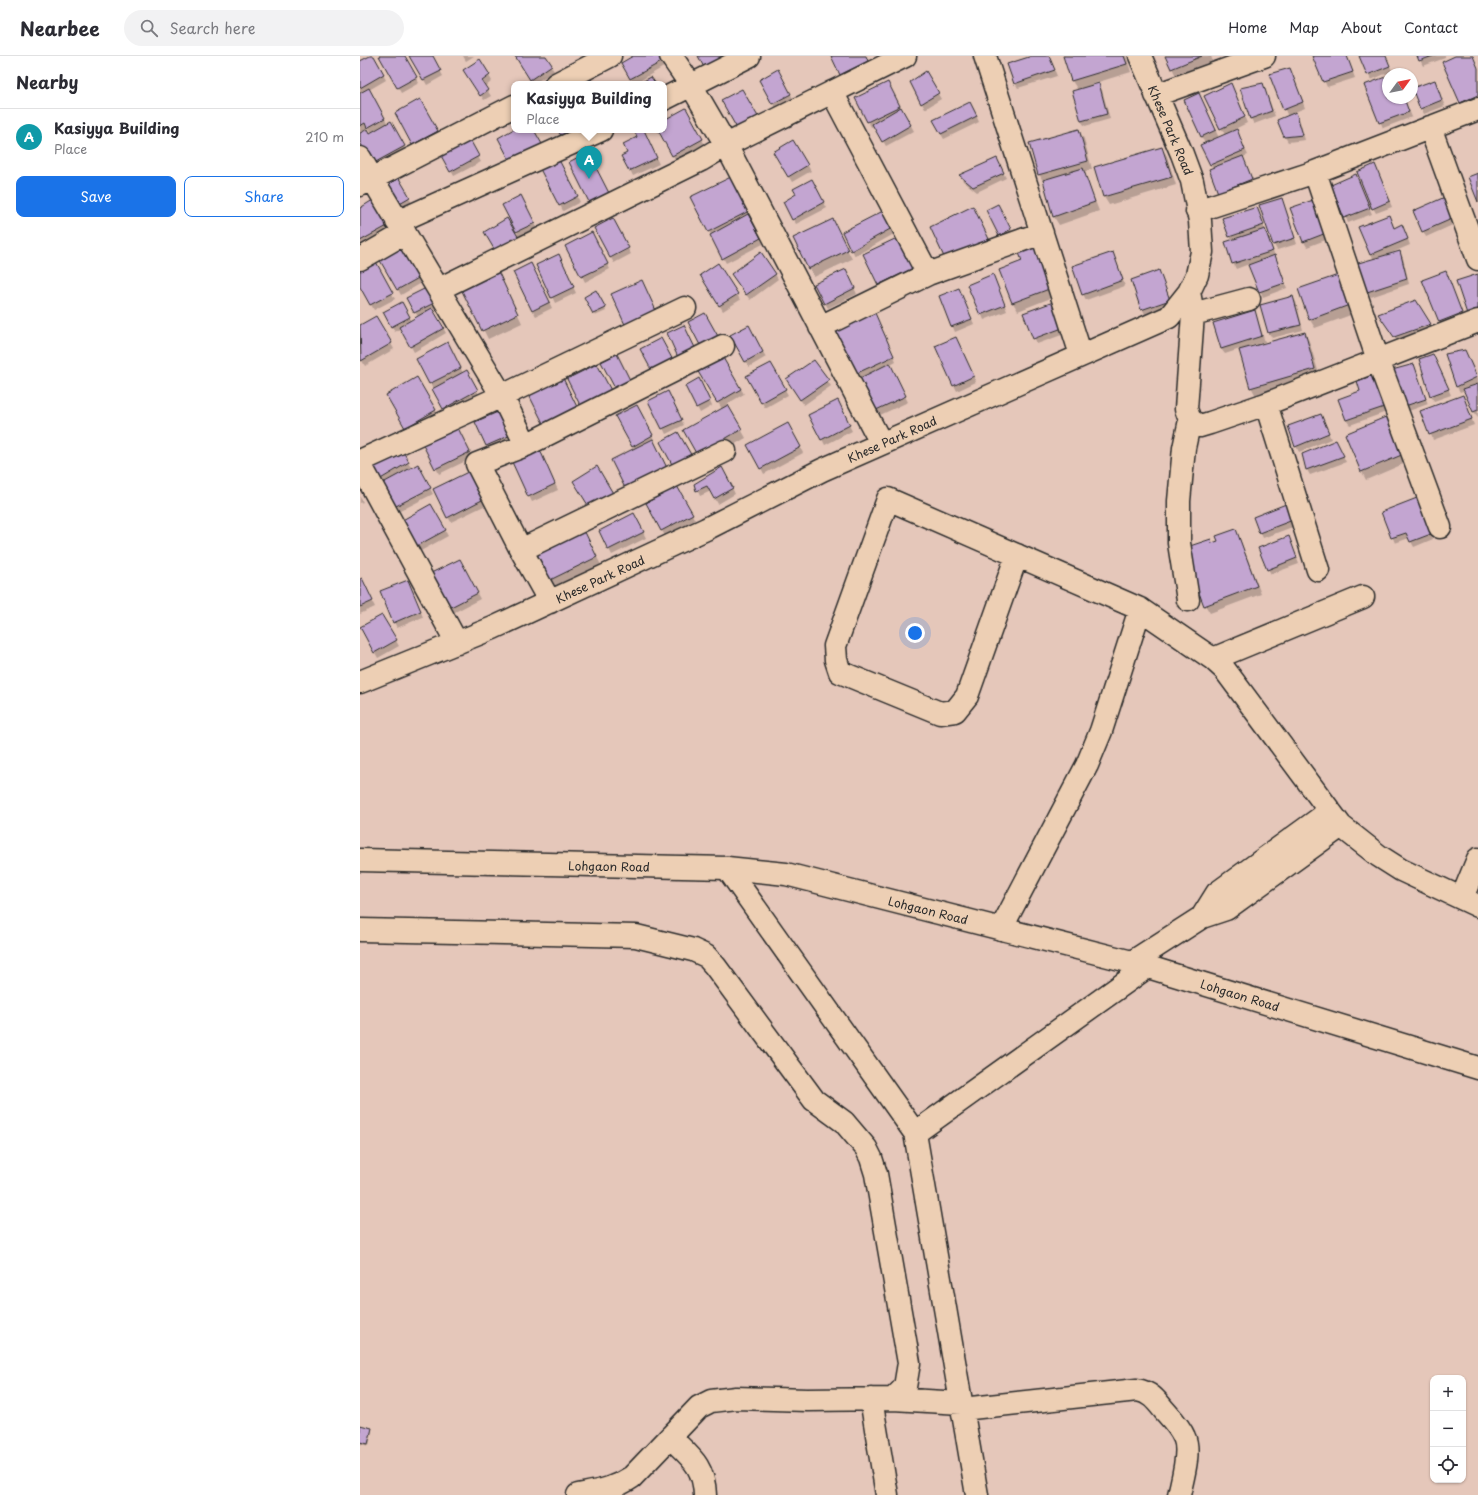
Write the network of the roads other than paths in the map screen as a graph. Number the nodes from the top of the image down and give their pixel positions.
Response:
1 (610, 56) edge
2 (671, 56) edge
3 (749, 56) edge
4 (905, 56) edge
5 (985, 56) edge
6 (1140, 56) edge
7 (1264, 56) edge
8 (562, 81) edge
9 (691, 85) junction
10 (832, 92) junction
11 (1156, 95) junction
12 (667, 97) edge
13 (511, 108) edge
14 (1478, 109) edge
15 (1430, 127) junction
16 (595, 133) edge
17 (726, 146) junction
18 (360, 158) edge
19 (1316, 172) junction
20 (366, 182) edge
21 (1197, 211) junction
22 (401, 228) junction
23 (1042, 233) junction
24 (360, 259) edge
25 (1478, 259) edge
26 (928, 274) junction
27 (440, 289) junction
28 (1189, 292) junction
29 (1250, 299) dead end
30 (685, 308) dead end
31 (1193, 314) junction
32 (1478, 321) edge
33 (820, 327) junction
34 (723, 346) dead end
35 (1081, 355) junction
36 (1378, 360) junction
37 (502, 396) junction
38 (1266, 404) junction
39 (1190, 420) junction
40 (881, 443) junction
41 (526, 445) junction
42 (725, 451) dead end
43 (360, 462) edge
44 (1440, 527) dead end
45 (521, 550) junction
46 (1017, 555) junction
47 (1318, 570) dead end
48 (1363, 597) dead end
49 (1188, 600) dead end
50 (550, 602) junction
51 (1140, 608) junction
52 (457, 643) junction
53 (1213, 659) junction
54 (360, 682) edge
55 (1335, 818) junction
56 (1478, 859) edge
57 (360, 860) edge
58 (727, 868) junction
59 (1470, 902) edge
60 (1001, 929) junction
61 (360, 930) edge
62 (1139, 964) junction
63 (1478, 1068) edge
64 (916, 1133) junction
65 (871, 1399) junction
66 (893, 1399) junction
67 (961, 1406) junction
68 (670, 1437) junction
69 (604, 1493) edge
70 (578, 1495) edge
71 (705, 1495) edge
72 (887, 1495) edge
73 (977, 1495) edge
74 (1179, 1495) edge

1 - 8 street
2 - 9 street
3 - 9 street
4 - 10 street
5 - 23 street
6 - 11 street, Khese Park Road
7 - 11 street
9 - 12 street
9 - 17 street
10 - 17 street
10 - 26 street
11 - 21 street, Khese Park Road
13 - 20 street
14 - 15 street
15 - 19 street
15 - 25 street
16 - 22 street
17 - 27 street
17 - 33 street
18 - 20 street
19 - 21 street
19 - 36 street
20 - 22 street
21 - 28 street, Khese Park Road
22 - 24 street
22 - 27 street
23 - 26 street
23 - 35 street
26 - 33 street
27 - 37 street
28 - 31 street
28 - 35 street, Khese Park Road
29 - 31 street
30 - 37 street
31 - 39 street
32 - 36 street
33 - 40 street
34 - 41 street
35 - 40 street, Khese Park Road
36 - 38 street
36 - 44 street
37 - 41 street
37 - 43 street
38 - 39 street
38 - 47 street
39 - 49 street
40 - 50 street, Khese Park Road
41 - 45 street
42 - 45 street
43 - 52 street
45 - 50 street
46 - 46 street
46 - 51 street
48 - 53 street
50 - 52 street, Khese Park Road
51 - 53 street
51 - 60 street
52 - 54 street, Khese Park Road
53 - 55 street
55 - 59 street
55 - 62 street
56 - 59 street
57 - 58 street, Lohgaon Road
58 - 60 street, Lohgaon Road
58 - 64 street
60 - 62 street, Lohgaon Road
61 - 66 street
62 - 63 street, Lohgaon Road
62 - 64 street
64 - 67 street
65 - 66 street
65 - 68 street
65 - 72 street
66 - 67 street
67 - 73 street
67 - 74 street
68 - 69 street
68 - 71 street
69 - 70 street

